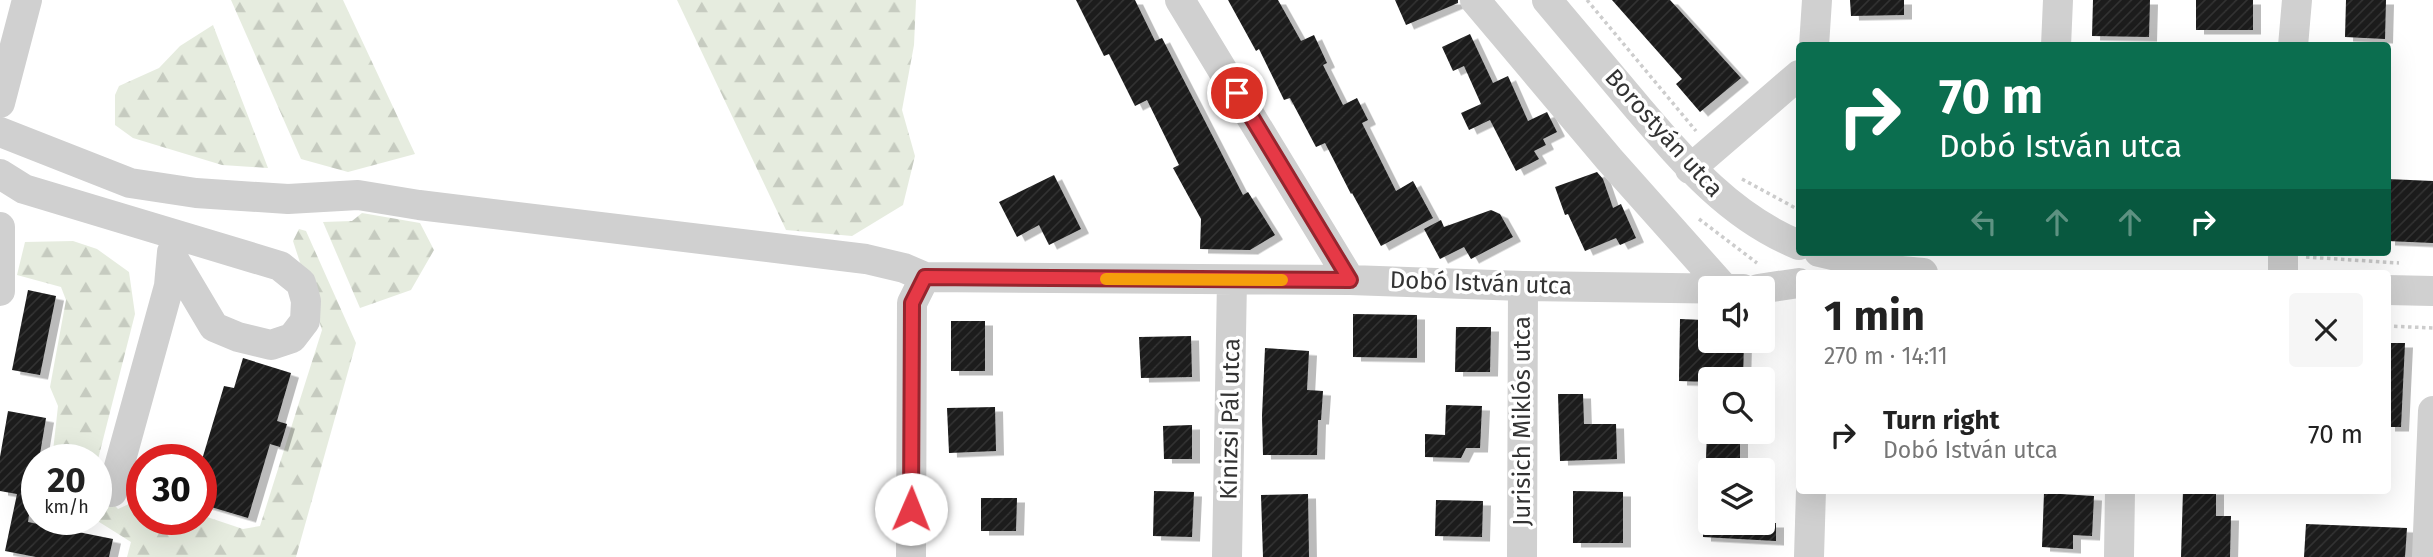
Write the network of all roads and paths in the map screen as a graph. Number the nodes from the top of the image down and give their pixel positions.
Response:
1 (27, 0) edge
2 (1180, 0) edge
3 (1475, 0) edge
4 (1547, 0) edge
5 (1587, 0) edge
6 (1817, 0) edge
7 (2058, 0) edge
8 (2297, 0) edge
9 (1814, 42) edge
10 (2056, 42) edge
11 (2293, 42) edge
12 (1796, 78) edge
13 (0, 103) edge
14 (0, 132) edge
15 (1702, 160) junction
16 (0, 174) edge
17 (1796, 207) edge
18 (0, 227) edge
19 (1796, 248) edge
20 (1817, 262) edge
21 (1892, 270) edge
22 (1721, 276) edge
23 (925, 277) junction
24 (1232, 280) junction
25 (1350, 280) junction
26 (1796, 283) edge
27 (1523, 286) junction
28 (1775, 287) edge
29 (1698, 288) edge
30 (2391, 290) edge
31 (0, 291) edge
32 (2433, 292) edge
33 (2391, 326) edge
34 (2433, 328) edge
35 (2433, 411) edge
36 (112, 492) dead end
37 (1811, 494) edge
38 (2120, 494) edge
39 (2431, 503) edge
40 (911, 557) edge
41 (1227, 557) edge
42 (1522, 557) edge
43 (1809, 557) edge
44 (2119, 557) edge
45 (2427, 557) edge

1 - 13 street
2 - 25 street
3 - 22 street
4 - 15 street, Borostyán utca
5 - 15 path
6 - 9 street
7 - 10 street
8 - 11 street
12 - 15 street
14 - 23 street, Dobó István utca
15 - 17 path
15 - 19 street, Borostyán utca
16 - 36 street
18 - 31 street
20 - 21 street
23 - 24 street, Dobó István utca
23 - 40 street
24 - 25 street, Dobó István utca
24 - 41 street, Kinizsi Pál utca
25 - 27 street, Dobó István utca
26 - 28 street
27 - 29 street, Dobó István utca
27 - 42 street, Jurisich Miklós utca
30 - 32 street
33 - 34 path
35 - 39 street
37 - 43 street
38 - 44 street
39 - 45 street

